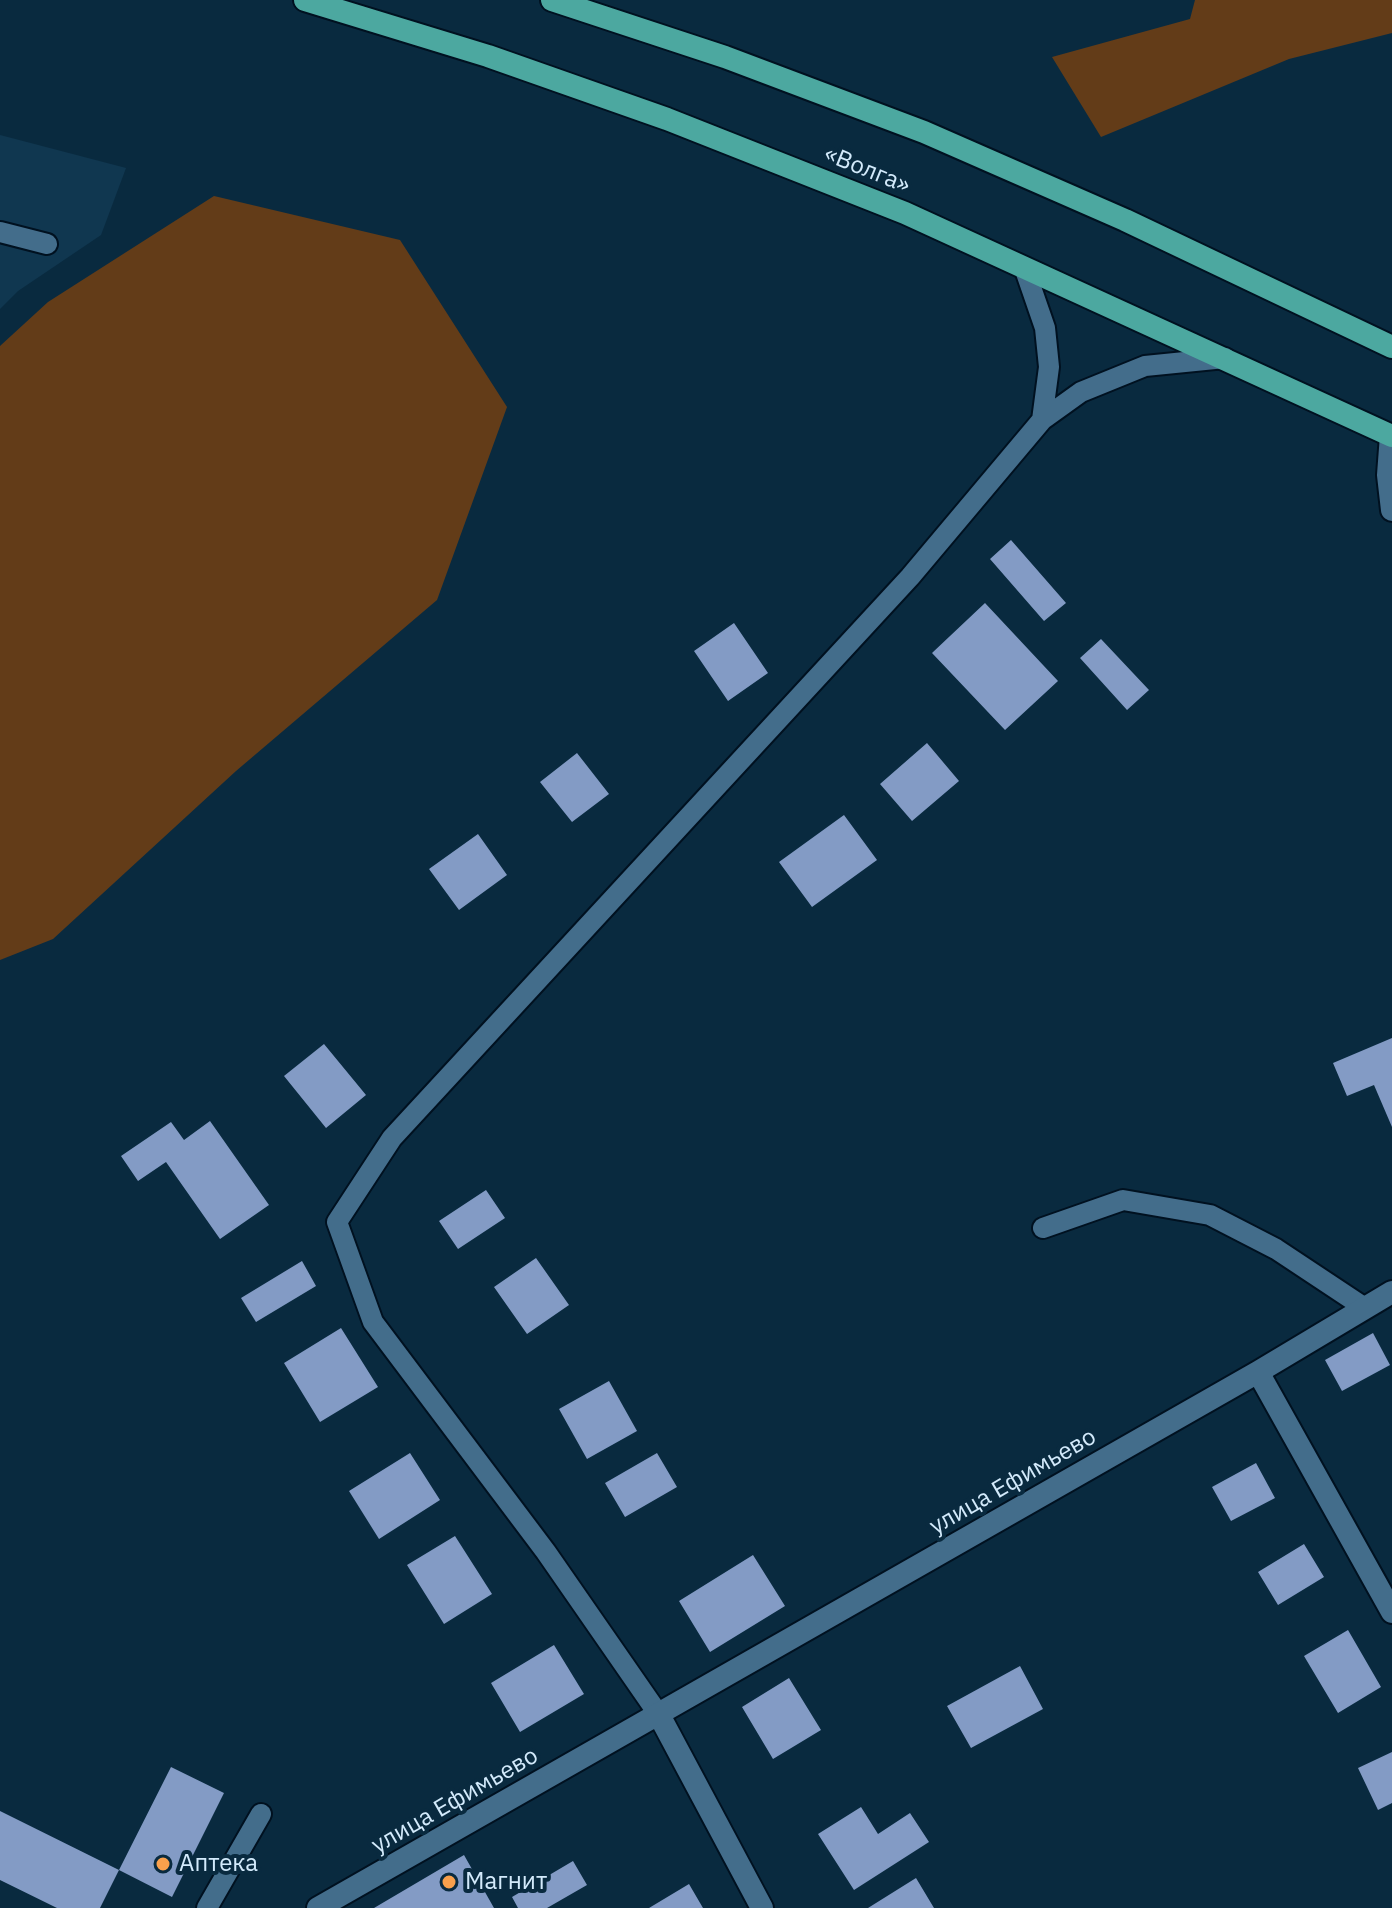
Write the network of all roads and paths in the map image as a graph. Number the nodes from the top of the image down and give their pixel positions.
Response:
1 (305, 0) edge
2 (552, 0) edge
3 (0, 232) edge
4 (47, 244) dead end
5 (1024, 267) junction
6 (1392, 347) edge
7 (1225, 358) junction
8 (1042, 420) junction
9 (1392, 436) edge
10 (1392, 510) edge
11 (1043, 1228) dead end
12 (1392, 1292) edge
13 (1365, 1308) junction
14 (1258, 1372) junction
15 (1392, 1612) edge
16 (659, 1715) junction
17 (261, 1814) dead end
18 (207, 1908) edge
19 (318, 1908) edge
20 (762, 1908) edge

1 - 5 highway, «Волга»
2 - 6 highway
3 - 4 lane
5 - 7 highway, «Волга»
5 - 8 lane
7 - 8 lane
7 - 9 highway, «Волга»
8 - 16 lane
9 - 10 street
11 - 13 lane
12 - 13 street, улица Ефимьево
13 - 14 street, улица Ефимьево
14 - 15 street
14 - 16 street, улица Ефимьево
16 - 19 street, улица Ефимьево
16 - 20 street
17 - 18 lane

